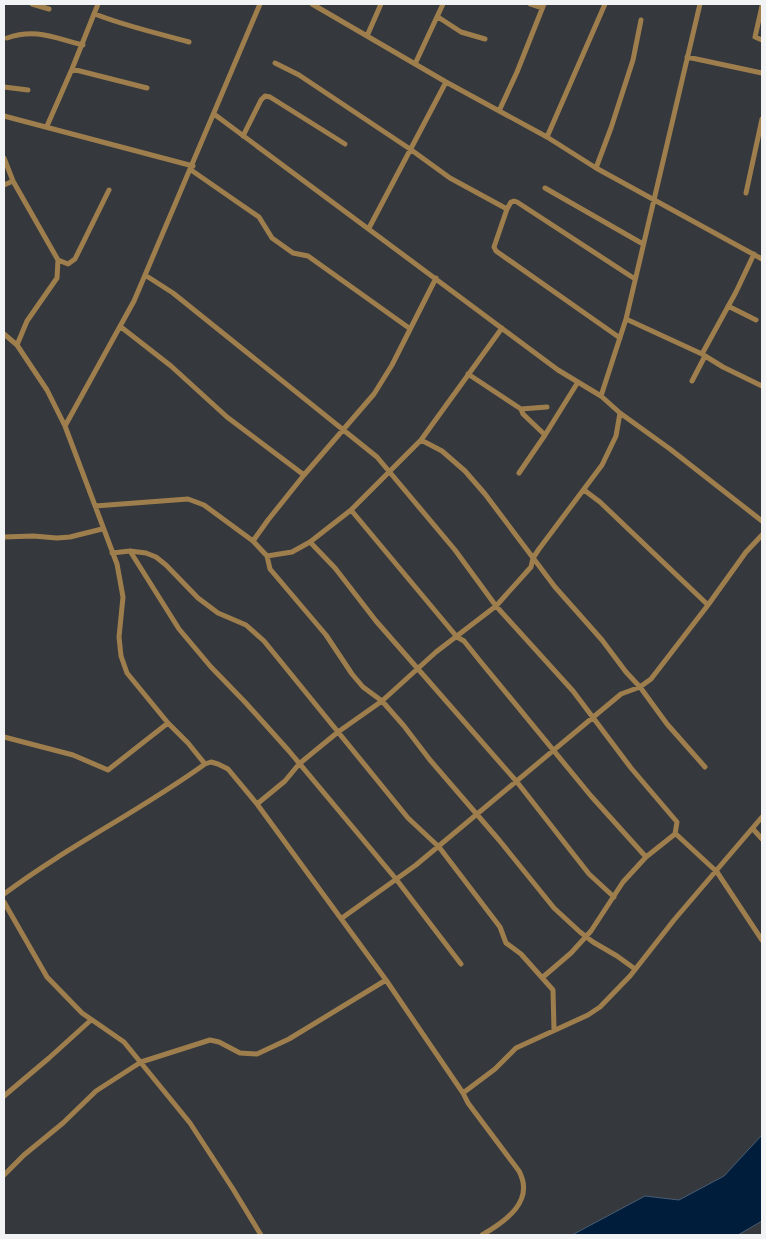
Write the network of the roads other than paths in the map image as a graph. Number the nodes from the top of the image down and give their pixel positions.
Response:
1 (32, 4) edge
2 (98, 4) edge
3 (260, 4) edge
4 (312, 4) edge
5 (381, 4) edge
6 (443, 4) edge
7 (530, 4) edge
8 (605, 4) edge
9 (700, 4) edge
10 (543, 6) edge
11 (762, 6) edge
12 (49, 9) dead end
13 (95, 14) junction
14 (438, 17) junction
15 (641, 20) dead end
16 (367, 36) junction
17 (6, 38) dead end
18 (485, 39) dead end
19 (762, 40) edge
20 (189, 42) dead end
21 (82, 45) junction
22 (687, 57) junction
23 (275, 63) dead end
24 (415, 64) junction
25 (72, 69) junction
26 (762, 73) edge
27 (446, 82) junction
28 (4, 88) edge
29 (147, 88) dead end
30 (28, 90) dead end
31 (499, 111) junction
32 (214, 114) junction
33 (4, 116) edge
34 (762, 119) edge
35 (47, 126) junction
36 (243, 136) junction
37 (547, 137) junction
38 (345, 144) dead end
39 (410, 149) junction
40 (4, 158) edge
41 (192, 168) junction
42 (596, 168) junction
43 (14, 181) junction
44 (4, 185) edge
45 (545, 188) dead end
46 (109, 190) dead end
47 (746, 193) dead end
48 (653, 199) junction
49 (507, 209) junction
50 (369, 228) junction
51 (643, 244) junction
52 (754, 254) junction
53 (762, 259) edge
54 (58, 260) junction
55 (145, 275) junction
56 (436, 278) junction
57 (635, 279) junction
58 (728, 306) junction
59 (626, 319) junction
60 (756, 320) dead end
61 (120, 328) junction
62 (409, 328) junction
63 (502, 328) junction
64 (4, 334) edge
65 (620, 338) junction
66 (17, 345) junction
67 (704, 355) junction
68 (468, 374) junction
69 (692, 381) dead end
70 (578, 382) junction
71 (762, 386) edge
72 (601, 396) junction
73 (547, 407) dead end
74 (520, 409) junction
75 (620, 413) junction
76 (64, 426) junction
77 (344, 428) junction
78 (545, 435) junction
79 (421, 440) junction
80 (391, 472) junction
81 (519, 473) dead end
82 (304, 475) junction
83 (584, 490) junction
84 (95, 506) junction
85 (351, 510) junction
86 (762, 521) edge
87 (102, 529) junction
88 (762, 535) edge
89 (4, 537) edge
90 (253, 541) junction
91 (310, 542) junction
92 (130, 551) junction
93 (112, 553) junction
94 (267, 556) junction
95 (533, 558) junction
96 (708, 605) junction
97 (496, 606) junction
98 (457, 637) junction
99 (418, 668) junction
100 (640, 687) junction
101 (382, 701) junction
102 (594, 716) junction
103 (168, 723) junction
104 (338, 732) junction
105 (4, 737) edge
106 (554, 750) junction
107 (205, 764) junction
108 (299, 764) junction
109 (705, 767) dead end
110 (517, 782) junction
111 (257, 804) junction
112 (477, 815) junction
113 (762, 817) edge
114 (753, 828) junction
115 (675, 834) junction
116 (762, 839) edge
117 (438, 847) junction
118 (646, 857) junction
119 (717, 872) junction
120 (396, 879) junction
121 (4, 894) edge
122 (614, 896) junction
123 (4, 902) edge
124 (342, 918) junction
125 (586, 937) junction
126 (762, 940) edge
127 (461, 964) dead end
128 (635, 969) junction
129 (543, 977) junction
130 (386, 980) junction
131 (90, 1020) junction
132 (554, 1030) junction
133 (141, 1062) junction
134 (463, 1093) junction
135 (4, 1096) edge
136 (4, 1175) edge
137 (261, 1235) edge
138 (482, 1235) edge

1 - 12 street
2 - 13 street
3 - 32 street
4 - 16 street
5 - 16 street
6 - 14 street
7 - 10 street
8 - 37 street
9 - 22 street
10 - 31 street
11 - 19 street
13 - 20 street
13 - 21 street
14 - 18 street
14 - 24 street
15 - 42 street
16 - 24 street
17 - 21 street
21 - 25 street
22 - 26 street
22 - 48 street
23 - 39 street
24 - 27 street
25 - 29 street
25 - 35 street
27 - 31 street
27 - 39 street
28 - 30 street
31 - 37 street
32 - 36 street
32 - 41 street
33 - 35 street
34 - 47 street
35 - 41 street
36 - 38 street
36 - 50 street
37 - 42 street
39 - 49 street
39 - 50 street
40 - 43 street
41 - 55 street
41 - 62 street
42 - 48 street
43 - 44 street
43 - 54 street
45 - 51 street
46 - 54 street
48 - 51 street
48 - 52 street
49 - 57 street
49 - 65 street
50 - 56 street
51 - 57 street
52 - 53 street
52 - 58 street
54 - 66 street
55 - 61 street
55 - 77 street
56 - 62 street
56 - 63 street
57 - 59 street
58 - 60 street
58 - 67 street
59 - 65 street
59 - 67 street
61 - 76 street
61 - 82 street
62 - 77 street
63 - 68 street
63 - 70 street
64 - 66 street
65 - 72 street
66 - 76 street
67 - 69 street
67 - 71 street
68 - 74 street
68 - 79 street
70 - 72 street
70 - 78 street
72 - 75 street
73 - 74 street
74 - 78 street
75 - 83 street
75 - 86 street
76 - 84 street
77 - 80 street
77 - 82 street
78 - 81 street
79 - 80 street
79 - 95 street
80 - 85 street
80 - 97 street
82 - 90 street
83 - 95 street
83 - 96 street
84 - 87 street
84 - 90 street
85 - 91 street
85 - 98 street
87 - 89 street
87 - 93 street
88 - 96 street
90 - 94 street
91 - 94 street
91 - 99 street
92 - 93 street
92 - 104 street
92 - 108 street
93 - 103 street
94 - 101 street
95 - 97 street
95 - 100 street
96 - 100 street
97 - 98 street
97 - 102 street
98 - 99 street
98 - 106 street
99 - 101 street
99 - 110 street
100 - 102 street
100 - 109 street
101 - 104 street
101 - 112 street
102 - 106 street
102 - 115 street
103 - 105 street
103 - 107 street
104 - 108 street
104 - 117 street
106 - 110 street
106 - 118 street
107 - 111 street
107 - 121 street
108 - 111 street
108 - 120 street
110 - 112 street
110 - 122 street
111 - 124 street
112 - 117 street
112 - 125 street
113 - 114 street
114 - 116 street
114 - 119 street
115 - 118 street
115 - 119 street
117 - 120 street
117 - 129 street
118 - 122 street
119 - 126 street
119 - 128 street
120 - 124 street
120 - 127 street
122 - 125 street
123 - 131 street
124 - 130 street
125 - 128 street
125 - 129 street
128 - 132 street
129 - 132 street
130 - 133 street
130 - 134 street
131 - 133 street
131 - 135 street
132 - 134 street
133 - 136 street
133 - 137 street
134 - 138 street

